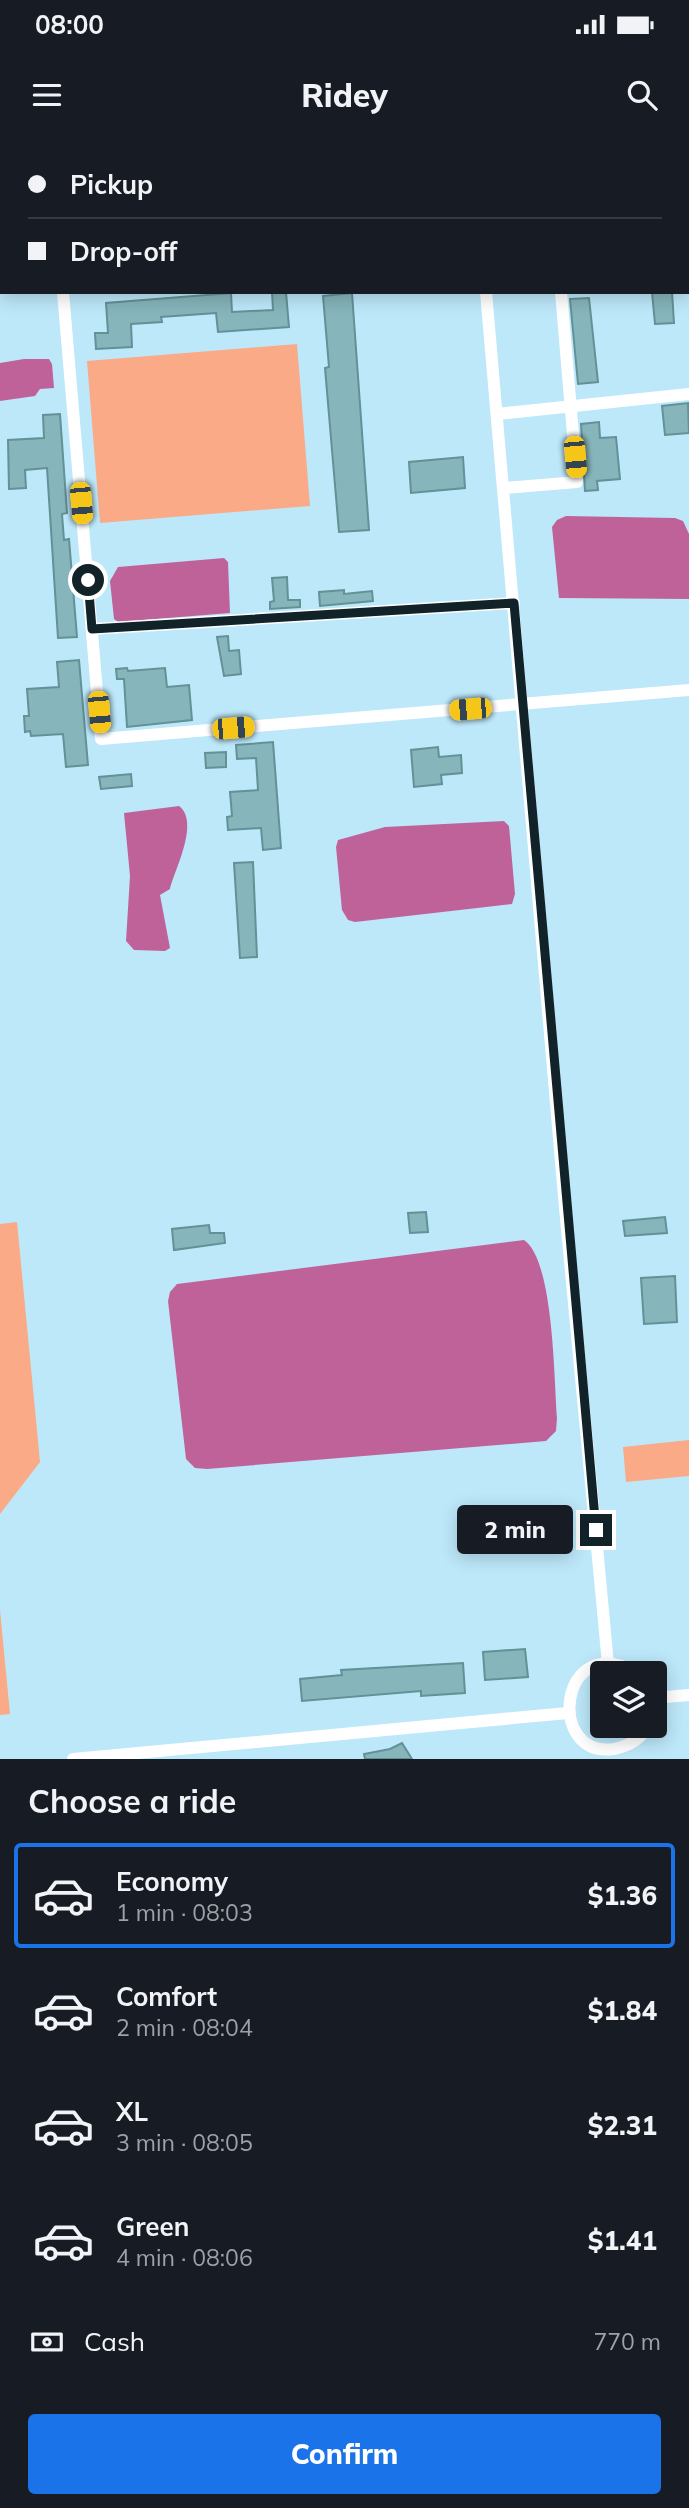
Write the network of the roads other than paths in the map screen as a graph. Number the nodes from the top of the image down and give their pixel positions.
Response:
1 (63, 294) edge
2 (486, 294) edge
3 (561, 294) edge
4 (689, 394) edge
5 (570, 407) junction
6 (497, 414) junction
7 (504, 488) junction
8 (514, 603) junction
9 (92, 629) junction
10 (689, 690) edge
11 (523, 704) junction
12 (608, 1661) edge
13 (590, 1669) edge
14 (689, 1695) edge
15 (667, 1697) edge
16 (568, 1713) junction
17 (638, 1738) edge
18 (214, 1745) junction
19 (610, 1754) edge
20 (110, 1757) edge
21 (73, 1759) edge
22 (215, 1759) edge

1 - 9 street
2 - 6 street
3 - 5 street
4 - 5 street
5 - 6 street
5 - 7 street
6 - 7 street
7 - 8 street
8 - 9 street
8 - 11 street
9 - 11 street
10 - 11 street
11 - 12 street
13 - 16 street
14 - 15 street
16 - 18 street
16 - 19 street
17 - 19 street
18 - 20 street
18 - 22 street
20 - 21 street

